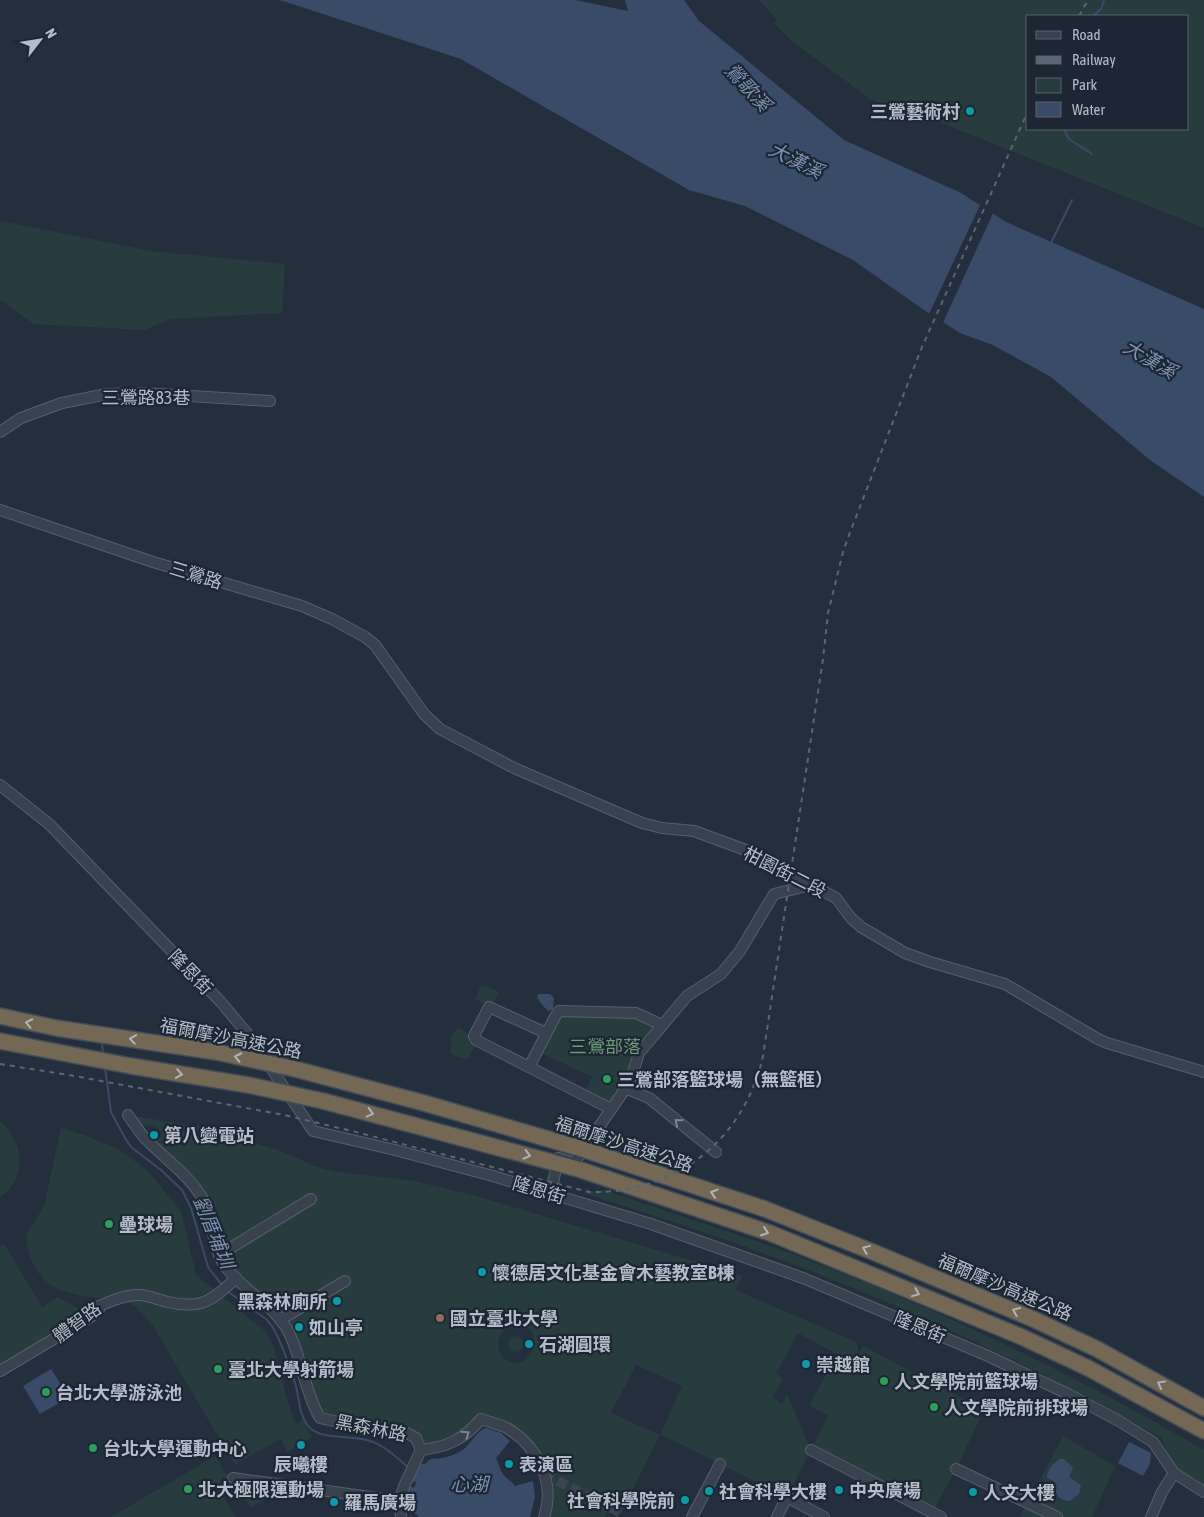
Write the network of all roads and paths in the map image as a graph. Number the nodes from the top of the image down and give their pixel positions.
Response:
1 (270, 401) dead end
2 (0, 432) edge
3 (0, 510) edge
4 (383, 655) joint
5 (0, 785) edge
6 (811, 885) junction
7 (1, 1016) edge
8 (662, 1026) junction
9 (546, 1033) junction
10 (5, 1044) edge
11 (529, 1067) junction
12 (1204, 1072) edge
13 (625, 1088) junction
14 (611, 1109) junction
15 (128, 1115) dead end
16 (583, 1150) junction
17 (716, 1152) dead end
18 (557, 1163) junction
19 (551, 1194) junction
20 (311, 1199) dead end
21 (219, 1255) junction
22 (236, 1278) junction
23 (345, 1281) dead end
24 (280, 1320) junction
25 (0, 1371) edge
26 (1204, 1408) edge
27 (1204, 1431) edge
28 (811, 1450) dead end
29 (419, 1454) junction
30 (720, 1464) dead end
31 (956, 1469) dead end
32 (1174, 1473) junction
33 (233, 1478) dead end
34 (1204, 1492) edge
35 (399, 1501) junction
36 (400, 1517) edge
37 (544, 1517) edge
38 (692, 1517) edge
39 (777, 1517) edge
40 (824, 1517) edge
41 (941, 1517) edge
42 (1057, 1517) edge
43 (1151, 1517) edge

1 - 2 street, 三鶯路83巷
3 - 4 street, 三鶯路
4 - 6 street, 柑園街二段
5 - 19 street, 隆恩街
6 - 8 street
6 - 12 street, 柑園街二段
16 -> 7 highway, 福爾摩沙高速公路, bridge
8 - 9 street
8 - 13 street
9 - 11 street
9 - 11 street
10 -> 18 highway, bridge
11 - 14 street
13 - 14 street
17 -> 13 street
14 - 16 street
15 - 21 street, 黑森林路
16 - 18 street
26 -> 16 highway, 福爾摩沙高速公路
18 - 19 street
18 -> 27 highway
19 - 32 street, 隆恩街
20 - 21 street
21 - 22 street, 黑森林路
22 - 24 street, 黑森林路
22 - 25 street, 體智路
23 - 24 street
24 - 29 street, 黑森林路
28 - 41 street
29 - 35 street
29 -> 37 street
30 - 38 street
31 - 42 street
32 - 34 street
32 - 43 street
33 - 35 street
35 - 36 street
39 - 40 street

